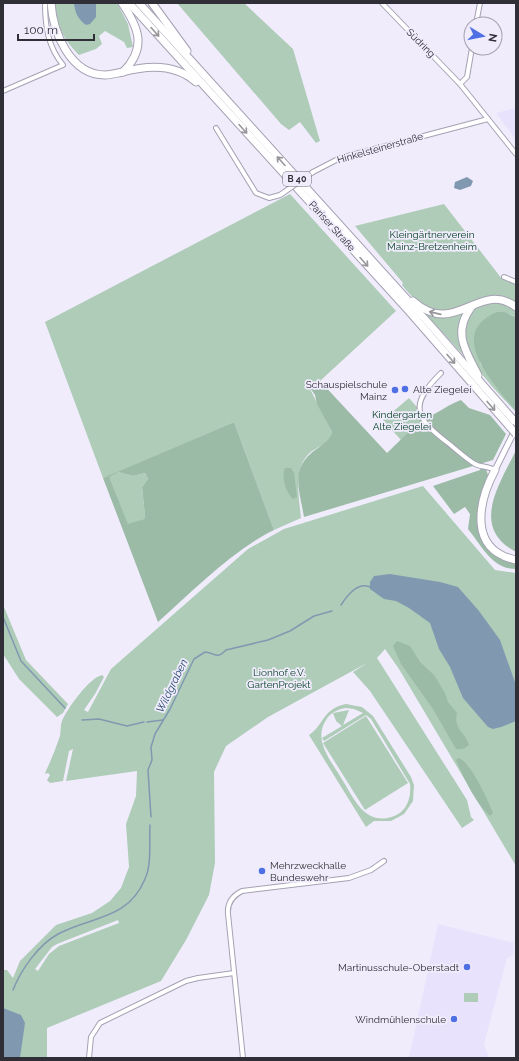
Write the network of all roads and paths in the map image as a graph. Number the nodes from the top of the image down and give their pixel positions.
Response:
1 (45, 3) edge
2 (51, 3) edge
3 (122, 3) edge
4 (128, 3) edge
5 (138, 3) edge
6 (152, 3) edge
7 (382, 3) edge
8 (480, 3) edge
9 (478, 16) edge
10 (470, 56) edge
11 (123, 72) junction
12 (203, 74) junction
13 (460, 84) junction
14 (3, 91) edge
15 (216, 100) junction
16 (488, 119) junction
17 (216, 128) dead end
18 (516, 154) edge
19 (504, 277) dead end
20 (516, 282) edge
21 (392, 283) junction
22 (472, 306) junction
23 (516, 307) edge
24 (441, 373) dead end
25 (484, 385) junction
26 (514, 425) edge
27 (516, 434) edge
28 (495, 470) junction
29 (516, 560) edge
30 (384, 861) dead end
31 (234, 973) junction
32 (88, 1058) edge
33 (243, 1058) edge

1 - 14 street
2 - 11 highway
3 - 11 highway
4 -> 15 highway, Pariser Straße / B 40
5 - 12 highway, Pariser Straße / B 40
6 - 12 highway
7 - 13 street, Südring
8 - 9 street
10 - 13 street
11 - 15 highway
21 -> 12 highway, Pariser Straße / B 40
13 - 16 street, Südring
15 -> 26 highway, Pariser Straße / B 40
16 - 17 street, Hinkelsteinerstraße, bridge
16 - 18 street, Südring
19 - 20 street
22 -> 21 highway, B 40
21 - 25 highway, Pariser Straße / B 40
22 - 23 highway, B 40
22 - 25 highway, B 40
24 - 28 street
25 - 26 highway, Pariser Straße / B 40
26 - 27 highway, Pariser Straße / B 40, bridge
26 - 28 street
28 - 29 highway
30 - 31 street
31 - 32 street
31 - 33 street

